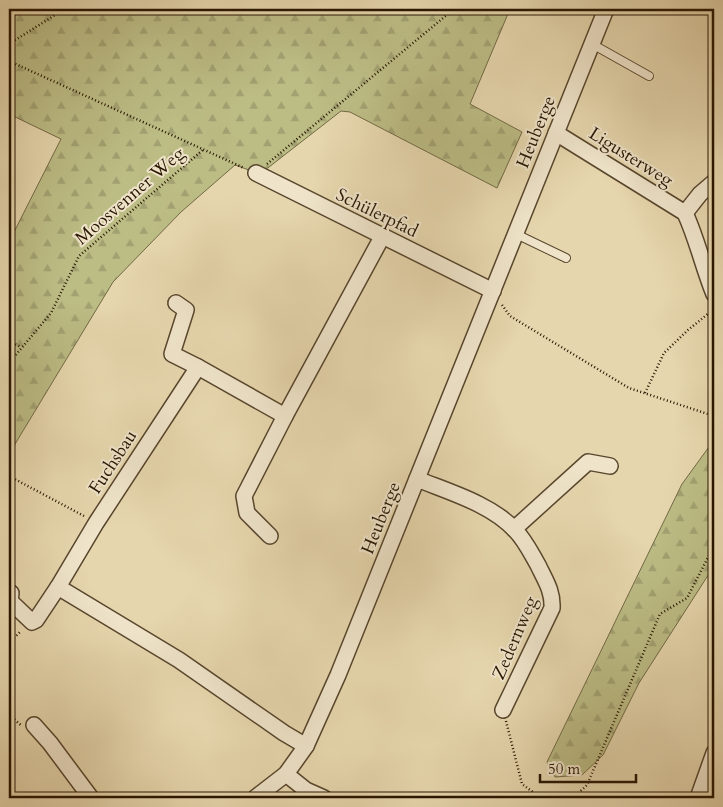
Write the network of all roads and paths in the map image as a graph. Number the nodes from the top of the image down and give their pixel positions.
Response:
1 (62, 9) edge
2 (454, 9) edge
3 (606, 9) edge
4 (9, 44) edge
5 (592, 44) junction
6 (9, 61) edge
7 (649, 76) dead end
8 (556, 132) junction
9 (204, 149) junction
10 (256, 174) junction
11 (714, 182) edge
12 (685, 213) junction
13 (516, 234) junction
14 (382, 237) junction
15 (566, 258) dead end
16 (492, 291) junction
17 (714, 294) edge
18 (176, 303) dead end
19 (714, 309) edge
20 (9, 341) edge
21 (21, 347) junction
22 (9, 363) edge
23 (198, 367) junction
24 (645, 394) junction
25 (285, 416) junction
26 (714, 416) edge
27 (610, 466) dead end
28 (9, 476) edge
29 (417, 479) junction
30 (96, 523) junction
31 (514, 528) junction
32 (270, 536) dead end
33 (714, 546) edge
34 (58, 587) junction
35 (11, 593) dead end
36 (32, 622) junction
37 (9, 643) edge
38 (503, 710) joint
39 (34, 725) dead end
40 (306, 746) junction
41 (714, 753) edge
42 (286, 774) junction
43 (91, 798) edge
44 (255, 798) edge
45 (324, 798) edge
46 (541, 798) edge
47 (573, 798) edge
48 (698, 798) edge

1 - 4 path
2 - 10 path
3 - 5 street, Heuberge
5 - 7 lane
5 - 8 street, Heuberge
6 - 9 path
8 - 12 street, Ligusterweg
8 - 13 street, Heuberge
9 - 10 path
9 - 21 path, Moosvenner Weg
10 - 14 street, Schülerpfad
11 - 12 street
12 - 17 street
13 - 15 lane
13 - 16 street, Heuberge
14 - 16 street, Schülerpfad
14 - 25 street
16 - 24 path
16 - 29 street, Heuberge
18 - 23 street
19 - 24 path
20 - 21 path
21 - 22 path, Moosvenner Weg
23 - 25 street
23 - 30 street, Fuchsbau
24 - 26 path
25 - 32 street
27 - 31 street
28 - 30 path
29 - 31 street, Zedernweg
29 - 40 street, Heuberge
30 - 34 street, Fuchsbau
31 - 38 street, Zedernweg
33 - 47 path
34 - 36 street, Fuchsbau
34 - 40 street
35 - 36 street
36 - 37 path
38 - 46 path
39 - 43 street
40 - 42 street, Heuberge
41 - 48 street
42 - 44 street, Heuberge
42 - 45 street

